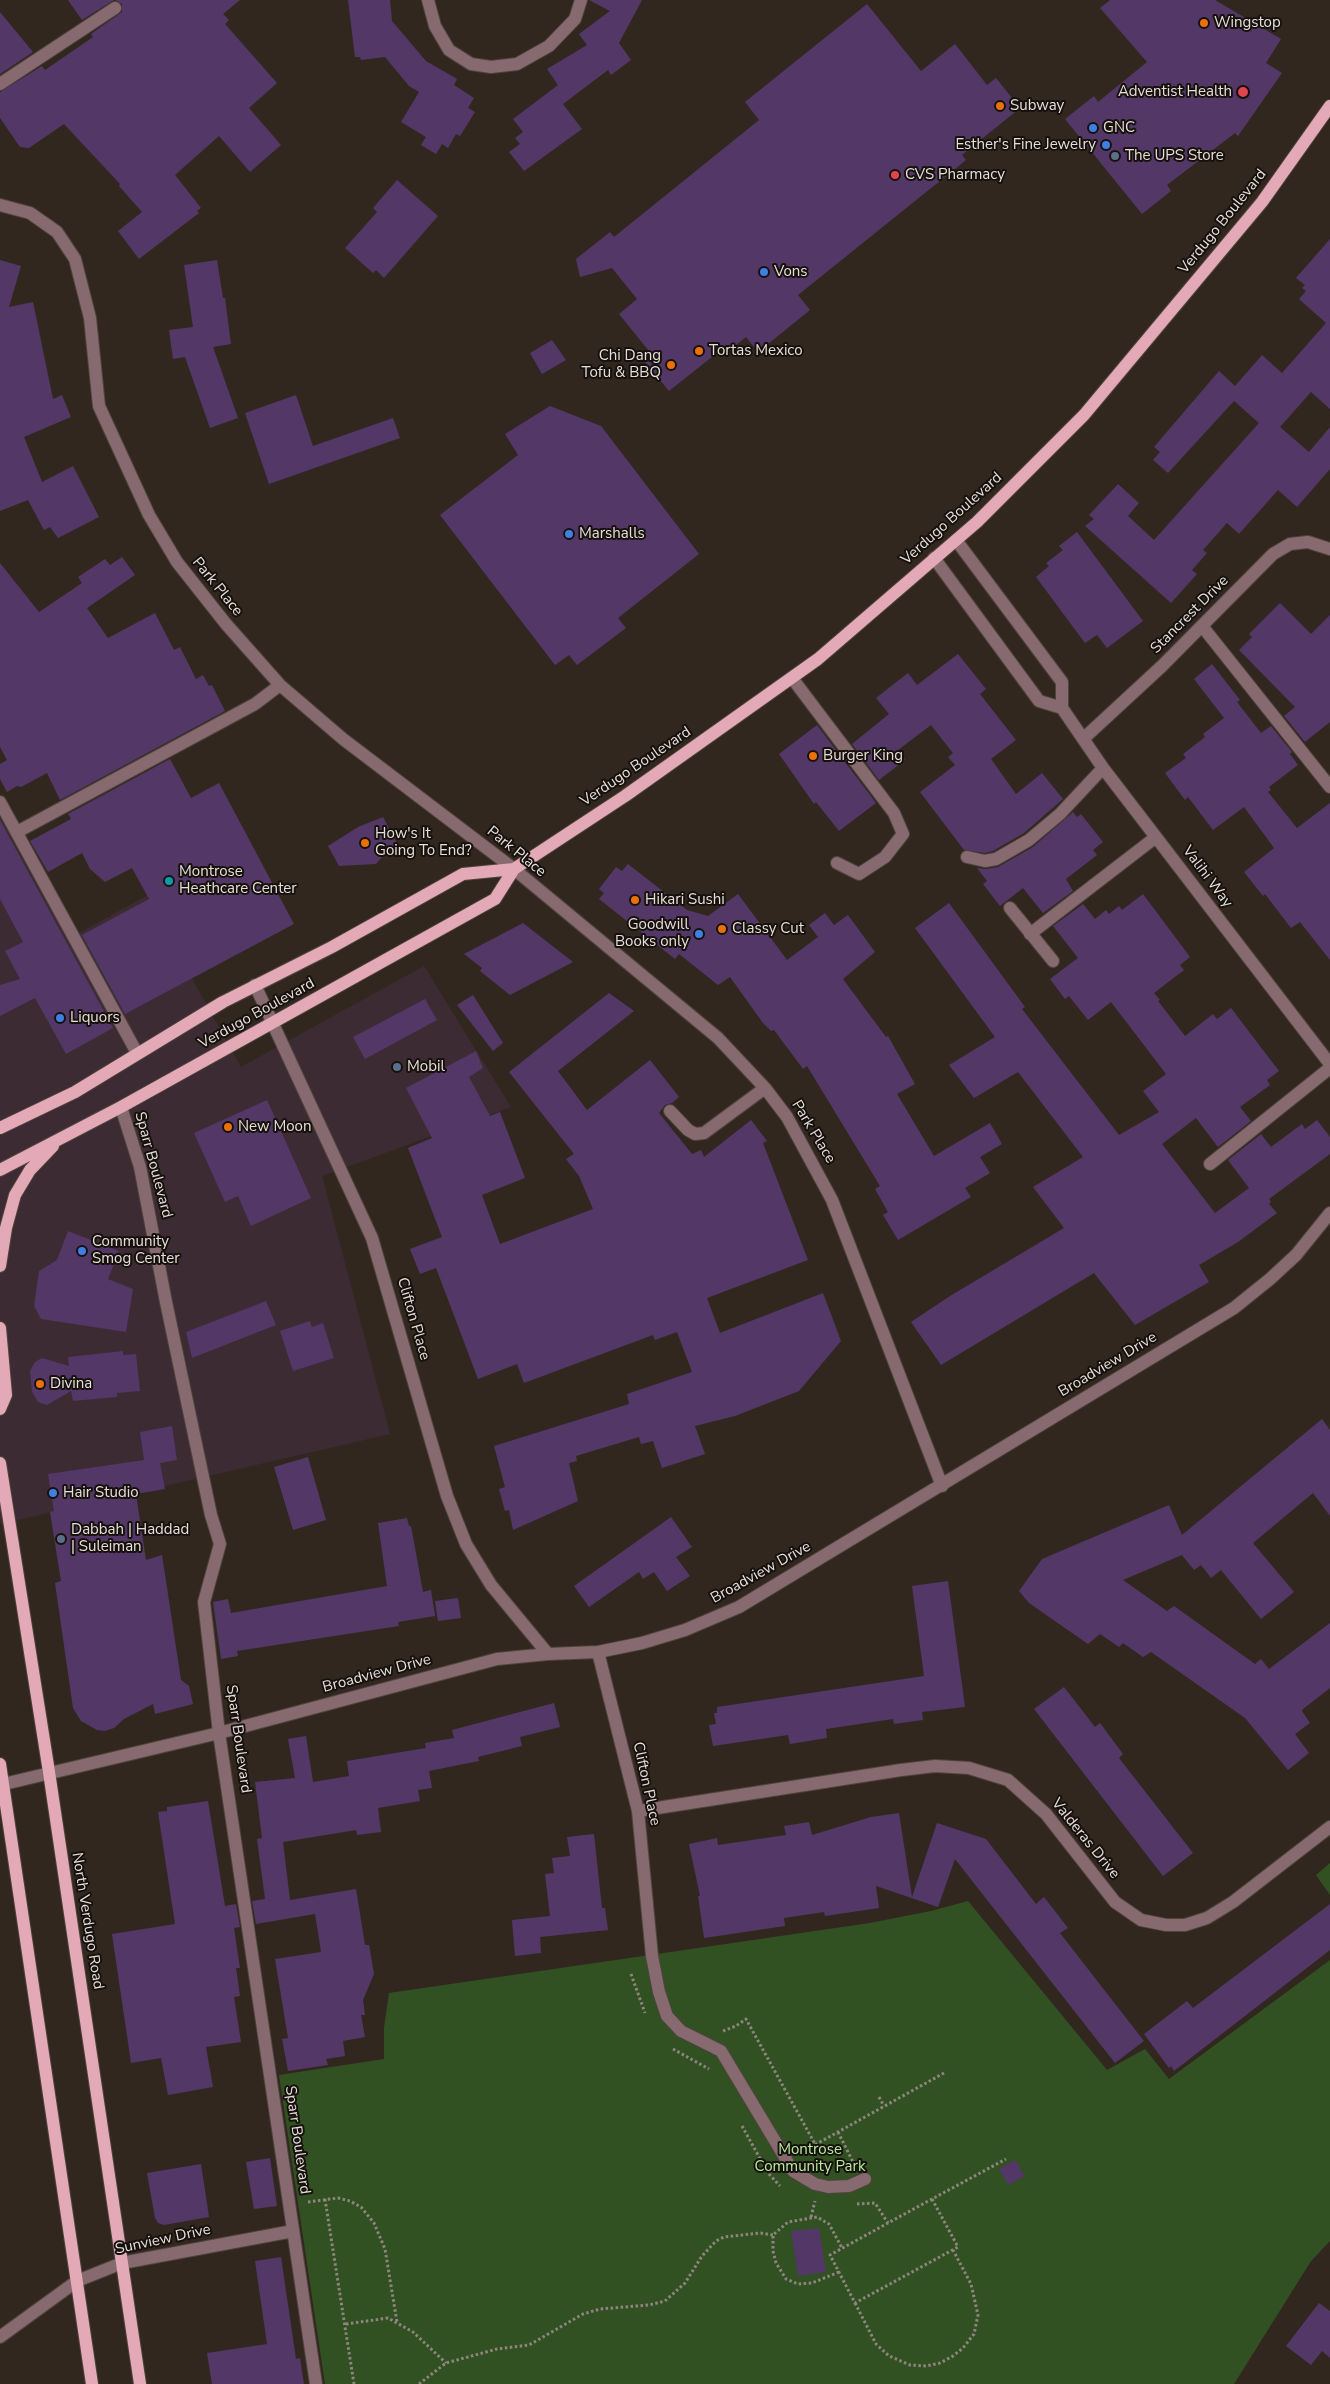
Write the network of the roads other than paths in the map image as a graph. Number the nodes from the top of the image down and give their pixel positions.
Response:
1 (428, 0) edge
2 (581, 0) edge
3 (115, 8) dead end
4 (0, 84) edge
5 (1330, 106) edge
6 (3, 207) edge
7 (956, 540) junction
8 (1330, 549) edge
9 (934, 558) junction
10 (1202, 626) junction
11 (792, 678) junction
12 (280, 685) junction
13 (1062, 708) junction
14 (1083, 739) junction
15 (1103, 768) junction
16 (1330, 787) edge
17 (0, 802) edge
18 (17, 832) junction
19 (1156, 837) junction
20 (966, 857) dead end
21 (838, 863) dead end
22 (514, 869) junction
23 (1010, 908) dead end
24 (1030, 934) junction
25 (1053, 961) dead end
26 (255, 985) junction
27 (273, 1024) junction
28 (137, 1053) junction
29 (1330, 1064) edge
30 (1330, 1068) edge
31 (765, 1088) junction
32 (121, 1107) junction
33 (670, 1111) dead end
34 (0, 1128) edge
35 (60, 1138) junction
36 (1210, 1164) dead end
37 (0, 1170) edge
38 (1330, 1213) edge
39 (0, 1266) edge
40 (0, 1328) edge
41 (0, 1409) edge
42 (0, 1462) edge
43 (942, 1486) junction
44 (598, 1652) junction
45 (548, 1654) junction
46 (219, 1734) junction
47 (0, 1764) edge
48 (50, 1772) junction
49 (1, 1785) edge
50 (638, 1811) junction
51 (1330, 1827) edge
52 (864, 2180) road end
53 (293, 2231) junction
54 (122, 2263) junction
55 (77, 2281) junction
56 (0, 2337) edge
57 (92, 2384) edge
58 (140, 2384) edge
59 (316, 2384) edge

1 - 2 street
3 - 4 street
5 - 7 main road, Verdugo Boulevard
6 - 12 street, Park Place
7 - 9 main road, Verdugo Boulevard
7 - 13 street
8 - 10 street, Stancrest Drive
9 - 11 main road, Verdugo Boulevard
9 - 13 street
10 - 14 street, Stancrest Drive
10 - 16 street
11 - 21 street
11 - 22 main road, Verdugo Boulevard
12 - 18 street
12 - 22 street, Park Place
13 - 14 street, Valihi Way
14 - 15 street, Valihi Way
15 - 19 street, Valihi Way
15 - 20 street
17 - 18 street
18 - 28 street
19 - 24 street
19 - 29 street, Valihi Way
22 - 26 main road, Verdugo Boulevard
22 - 27 main road, Verdugo Boulevard
22 - 31 street, Park Place
23 - 24 street
24 - 25 street
26 - 27 street, Clifton Place
26 - 28 main road, Verdugo Boulevard
27 - 32 main road, Verdugo Boulevard
27 - 45 street, Clifton Place
28 - 34 main road, Verdugo Boulevard
30 - 36 street
31 - 33 street
31 - 43 street, Park Place
32 - 35 main road, Verdugo Boulevard
32 - 46 street, Sparr Boulevard
35 - 37 main road, Verdugo Boulevard
35 - 39 main road
38 - 43 street, Broadview Drive
40 - 41 main road
42 - 48 main road, North Verdugo Road
43 - 44 street, Broadview Drive
44 - 45 street, Broadview Drive
44 - 50 street, Clifton Place
45 - 46 street, Broadview Drive
46 - 48 street, Broadview Drive
46 - 53 street, Sparr Boulevard
47 - 49 main road
48 - 49 street, Broadview Drive
48 - 54 main road, North Verdugo Road
49 - 55 main road
50 - 51 street, Valderas Drive
50 - 52 street, Clifton Place
53 - 54 street, Sunview Drive
53 - 59 street, Sparr Boulevard
54 - 55 street, Sunview Drive
54 - 58 main road, North Verdugo Road
55 - 56 street, Sunview Drive
55 - 57 main road

